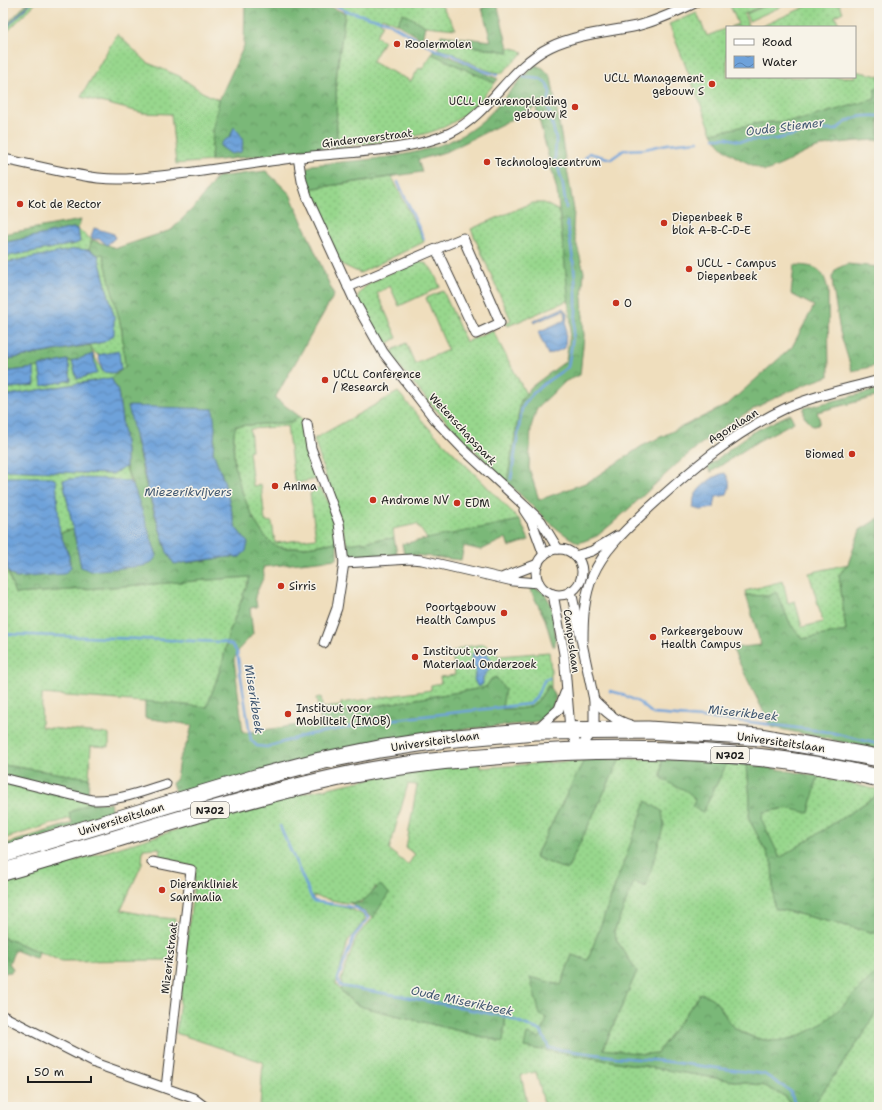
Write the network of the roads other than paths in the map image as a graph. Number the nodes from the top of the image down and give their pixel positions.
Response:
1 (695, 3) edge
2 (298, 158) junction
3 (3, 159) edge
4 (436, 249) junction
5 (348, 287) junction
6 (879, 380) edge
7 (307, 424) dead end
8 (518, 501) junction
9 (623, 532) junction
10 (558, 549) junction
11 (606, 554) junction
12 (544, 555) junction
13 (575, 556) junction
14 (344, 563) junction
15 (538, 564) junction
16 (582, 572) junction
17 (504, 577) junction
18 (539, 583) junction
19 (588, 589) joint
20 (571, 591) junction
21 (552, 594) junction
22 (583, 641) junction
23 (324, 643) dead end
24 (566, 692) junction
25 (594, 700) junction
26 (594, 729) junction
27 (570, 730) junction
28 (648, 730) junction
29 (535, 731) junction
30 (579, 750) junction
31 (879, 758) edge
32 (3, 778) edge
33 (879, 778) edge
34 (166, 784) dead end
35 (3, 854) edge
36 (152, 862) dead end
37 (3, 872) edge
38 (3, 1016) edge
39 (166, 1088) junction
40 (205, 1107) edge

1 - 2 street, Ginderoverstraat
2 - 3 street, Ginderoverstraat
2 - 5 street, Wetenschapspark
4 - 4 street
4 - 5 street
5 - 8 street, Wetenschapspark
6 - 9 street, Agoralaan
7 - 14 street
8 - 10 street, Wetenschapspark
8 - 12 street, Wetenschapspark
9 - 11 street, Agoralaan
9 - 13 street, Agoralaan
10 - 12 street
10 - 13 street
11 - 16 street, Agoralaan
11 - 19 street, Agoralaan
12 - 15 street
13 - 16 street
14 - 17 street
14 - 23 street
15 - 17 street
15 - 18 street
16 - 20 street
17 - 18 street
18 - 21 street
19 - 22 street, Campuslaan
20 - 21 street
20 - 22 street, Campuslaan
21 - 24 street, Campuslaan
22 - 25 street, Campuslaan
24 - 27 street, Campuslaan
24 - 29 street, Campuslaan
25 - 26 street, Campuslaan
25 - 28 street
26 - 27 highway, Universiteitslaan / N702
26 - 28 highway, Universiteitslaan / N702
26 - 30 street
27 - 29 highway, Universiteitslaan / N702
27 - 30 street, Campuslaan
28 - 31 highway, Universiteitslaan / N702
29 - 35 highway, Universiteitslaan / N702
30 - 33 highway, Universiteitslaan / N702
30 - 37 highway, Universiteitslaan / N702
32 - 34 street
36 - 39 street, Mizerikstraat
38 - 39 street
39 - 40 street

